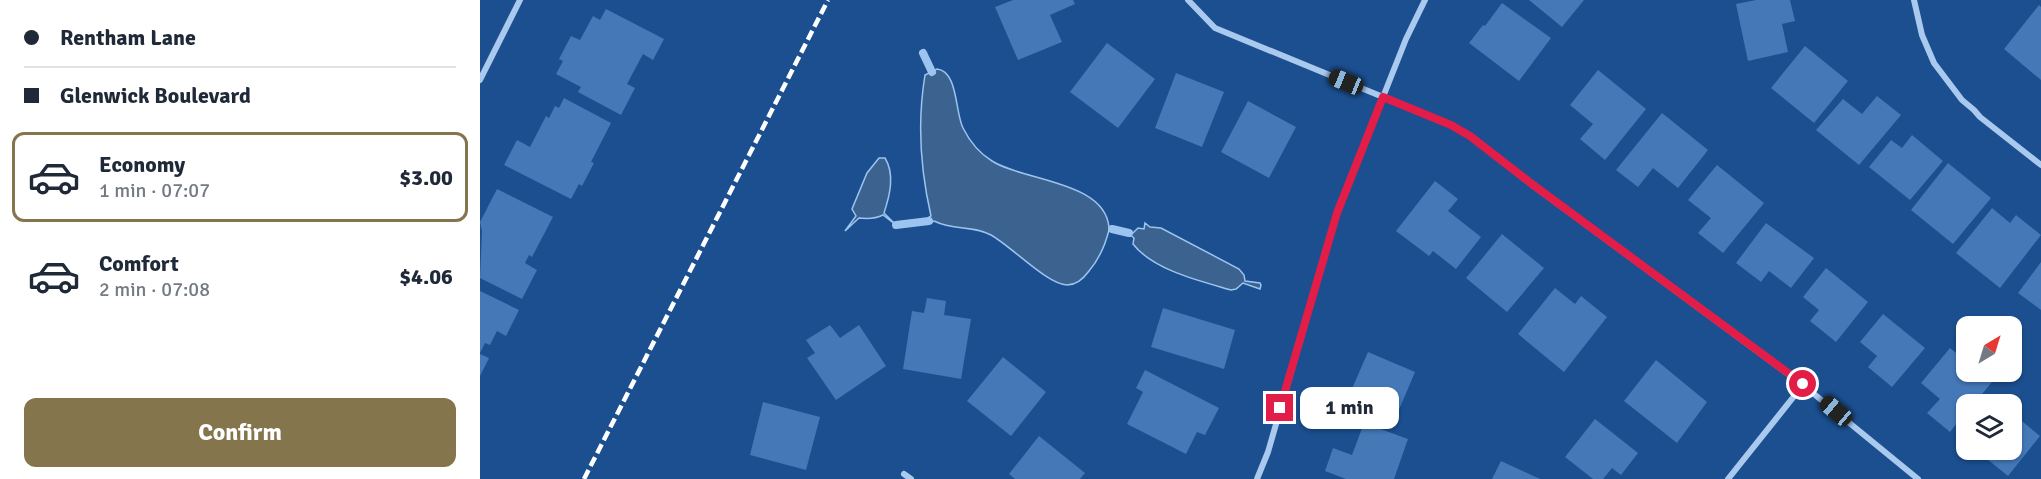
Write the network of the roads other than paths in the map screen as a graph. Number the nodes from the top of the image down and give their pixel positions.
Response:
1 (520, 0) edge
2 (1188, 0) edge
3 (1425, 0) edge
4 (1914, 0) edge
5 (480, 80) edge
6 (1383, 97) junction
7 (2041, 165) edge
8 (1803, 384) junction
9 (904, 474) dead end
10 (910, 479) edge
11 (1257, 479) edge
12 (1728, 479) edge
13 (1918, 479) edge

1 - 5 street
2 - 6 street
3 - 6 street
4 - 7 street
6 - 8 street
6 - 11 street
8 - 12 street
8 - 13 street
9 - 10 street

